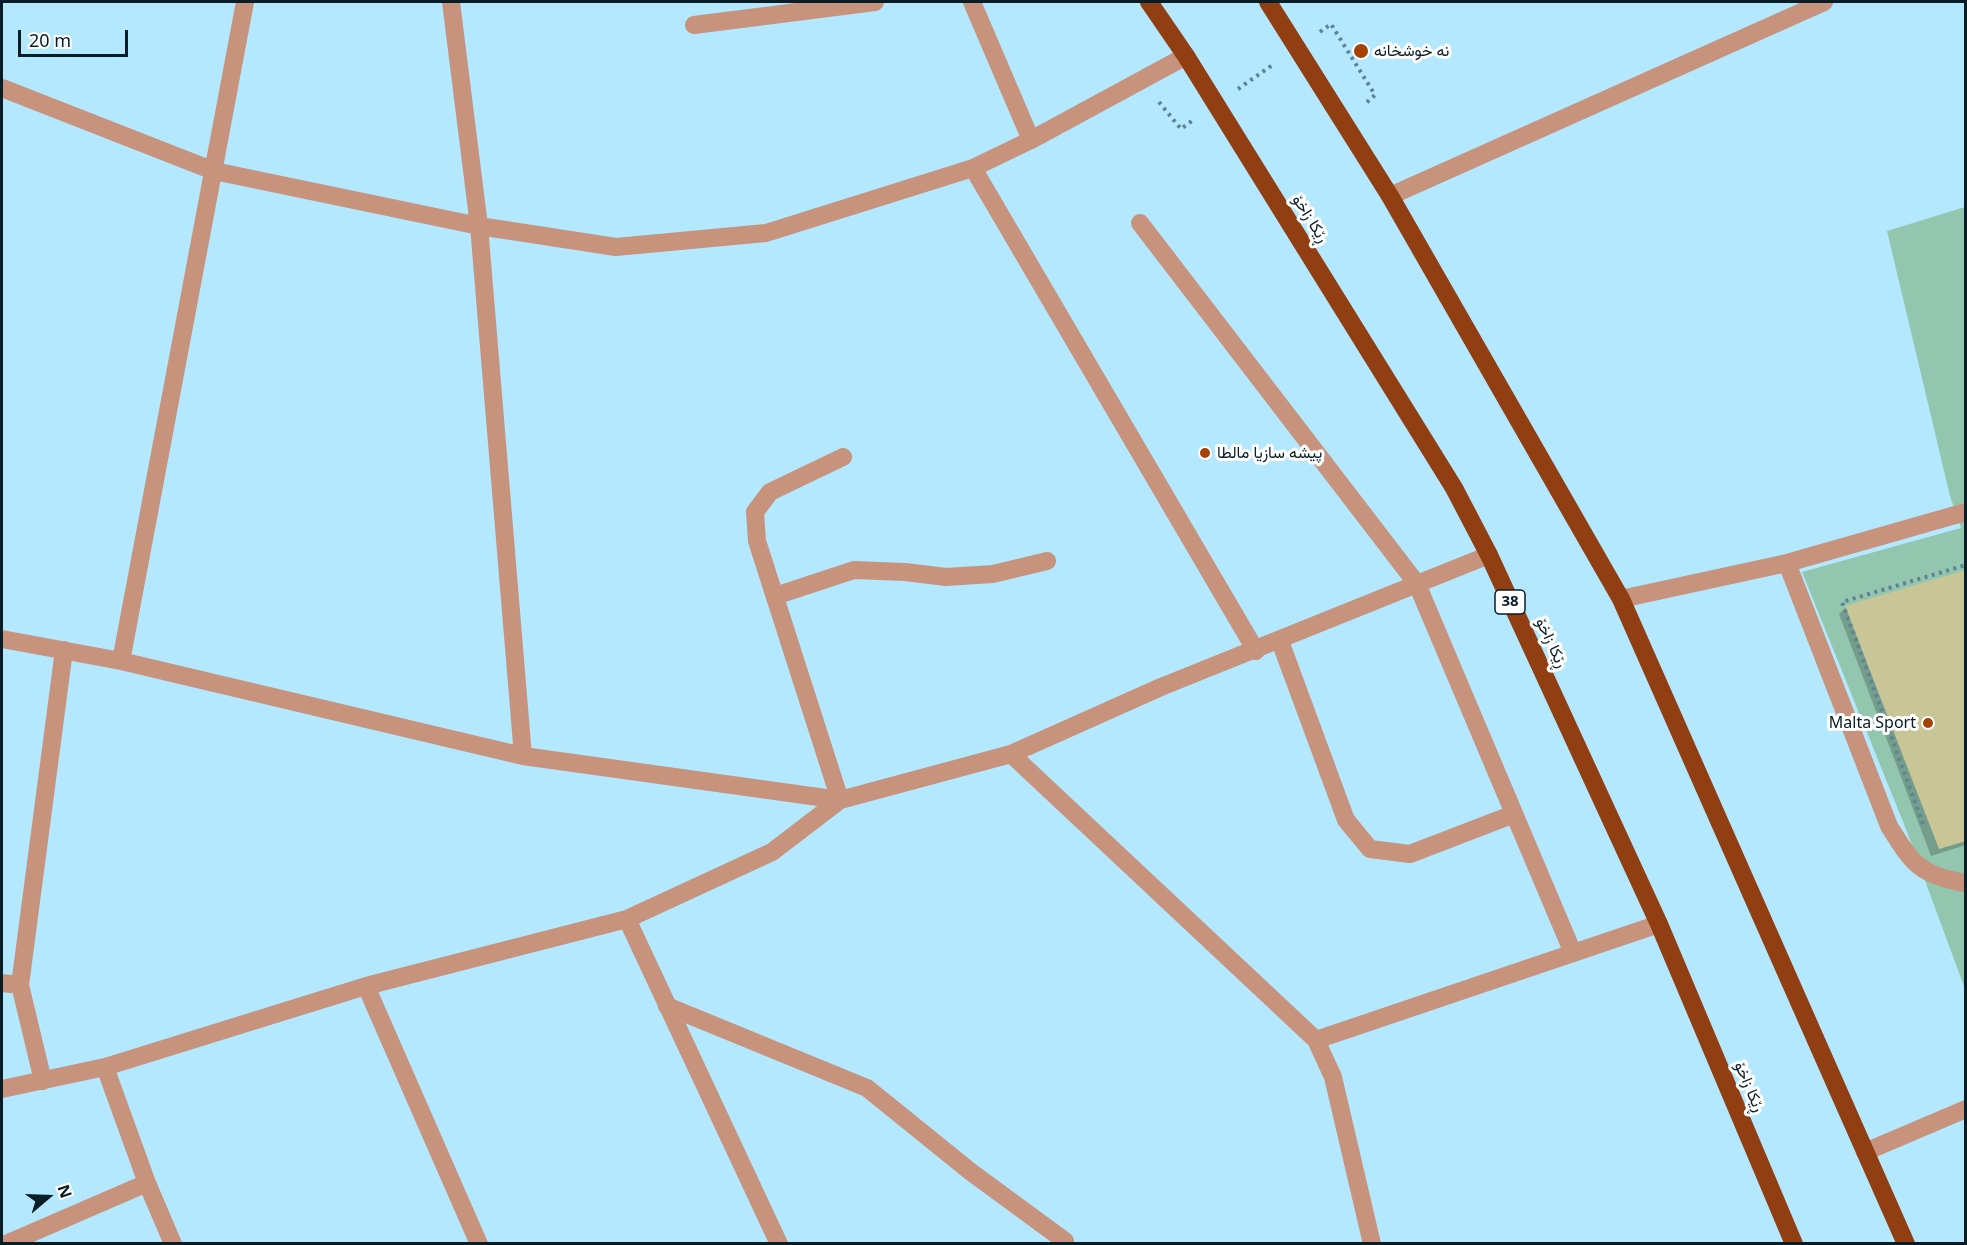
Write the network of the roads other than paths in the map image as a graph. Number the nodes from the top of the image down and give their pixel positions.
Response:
1 (245, 2) edge
2 (451, 2) edge
3 (875, 2) edge
4 (972, 2) edge
5 (1149, 2) edge
6 (1268, 2) edge
7 (1824, 2) edge
8 (694, 25) dead end
9 (1186, 56) junction
10 (2, 88) edge
11 (1031, 140) junction
12 (973, 168) junction
13 (214, 171) junction
14 (1390, 195) junction
15 (1140, 223) dead end
16 (480, 226) junction
17 (843, 457) dead end
18 (1965, 512) edge
19 (1489, 555) junction
20 (1047, 561) dead end
21 (1787, 563) junction
22 (1417, 584) junction
23 (775, 596) junction
24 (1621, 598) junction
25 (2, 639) edge
26 (1280, 641) junction
27 (64, 650) junction
28 (1256, 651) junction
29 (121, 661) junction
30 (1011, 754) junction
31 (523, 756) junction
32 (840, 800) junction
33 (1514, 814) junction
34 (1965, 883) edge
35 (627, 920) junction
36 (1659, 924) junction
37 (1573, 953) junction
38 (10, 984) edge
39 (366, 986) junction
40 (667, 1005) junction
41 (1316, 1040) junction
42 (105, 1067) junction
43 (43, 1081) junction
44 (2, 1089) edge
45 (1965, 1109) edge
46 (1865, 1152) junction
47 (147, 1183) junction
48 (1065, 1241) dead end
49 (1789, 1241) edge
50 (6, 1244) edge
51 (173, 1244) edge
52 (479, 1244) edge
53 (779, 1244) edge
54 (1372, 1244) edge
55 (1906, 1244) edge

1 - 13 street
2 - 16 street
3 - 8 street
4 - 11 street
5 - 9 highway, ڕێکا زاخۆ / 38
6 - 14 highway
7 - 14 street
9 - 11 street
9 - 19 highway, ڕێکا زاخۆ / 38
10 - 13 street
11 - 12 street
12 - 16 street
12 - 28 street
13 - 16 street
13 - 29 street
14 - 24 highway
15 - 22 street
16 - 31 street
17 - 23 street
18 - 21 street
19 - 22 street
19 - 36 highway, ڕێکا زاخۆ / 38
20 - 23 street
21 - 24 street
21 - 34 street
22 - 26 street
22 - 33 street
23 - 32 street
24 - 46 highway
25 - 27 street
26 - 28 street
26 - 33 street
27 - 29 street
27 - 38 street
28 - 30 street
29 - 31 street
30 - 32 street
30 - 41 street
31 - 32 street
32 - 35 street
33 - 37 street
35 - 39 street
35 - 40 street
36 - 37 street
36 - 49 highway, ڕێکا زاخۆ / 38
37 - 41 street
38 - 43 street
39 - 42 street
39 - 52 street
40 - 48 street
40 - 53 street
41 - 54 street
42 - 43 street
42 - 47 street
43 - 44 street
45 - 46 street
46 - 55 highway
47 - 50 street
47 - 51 street

